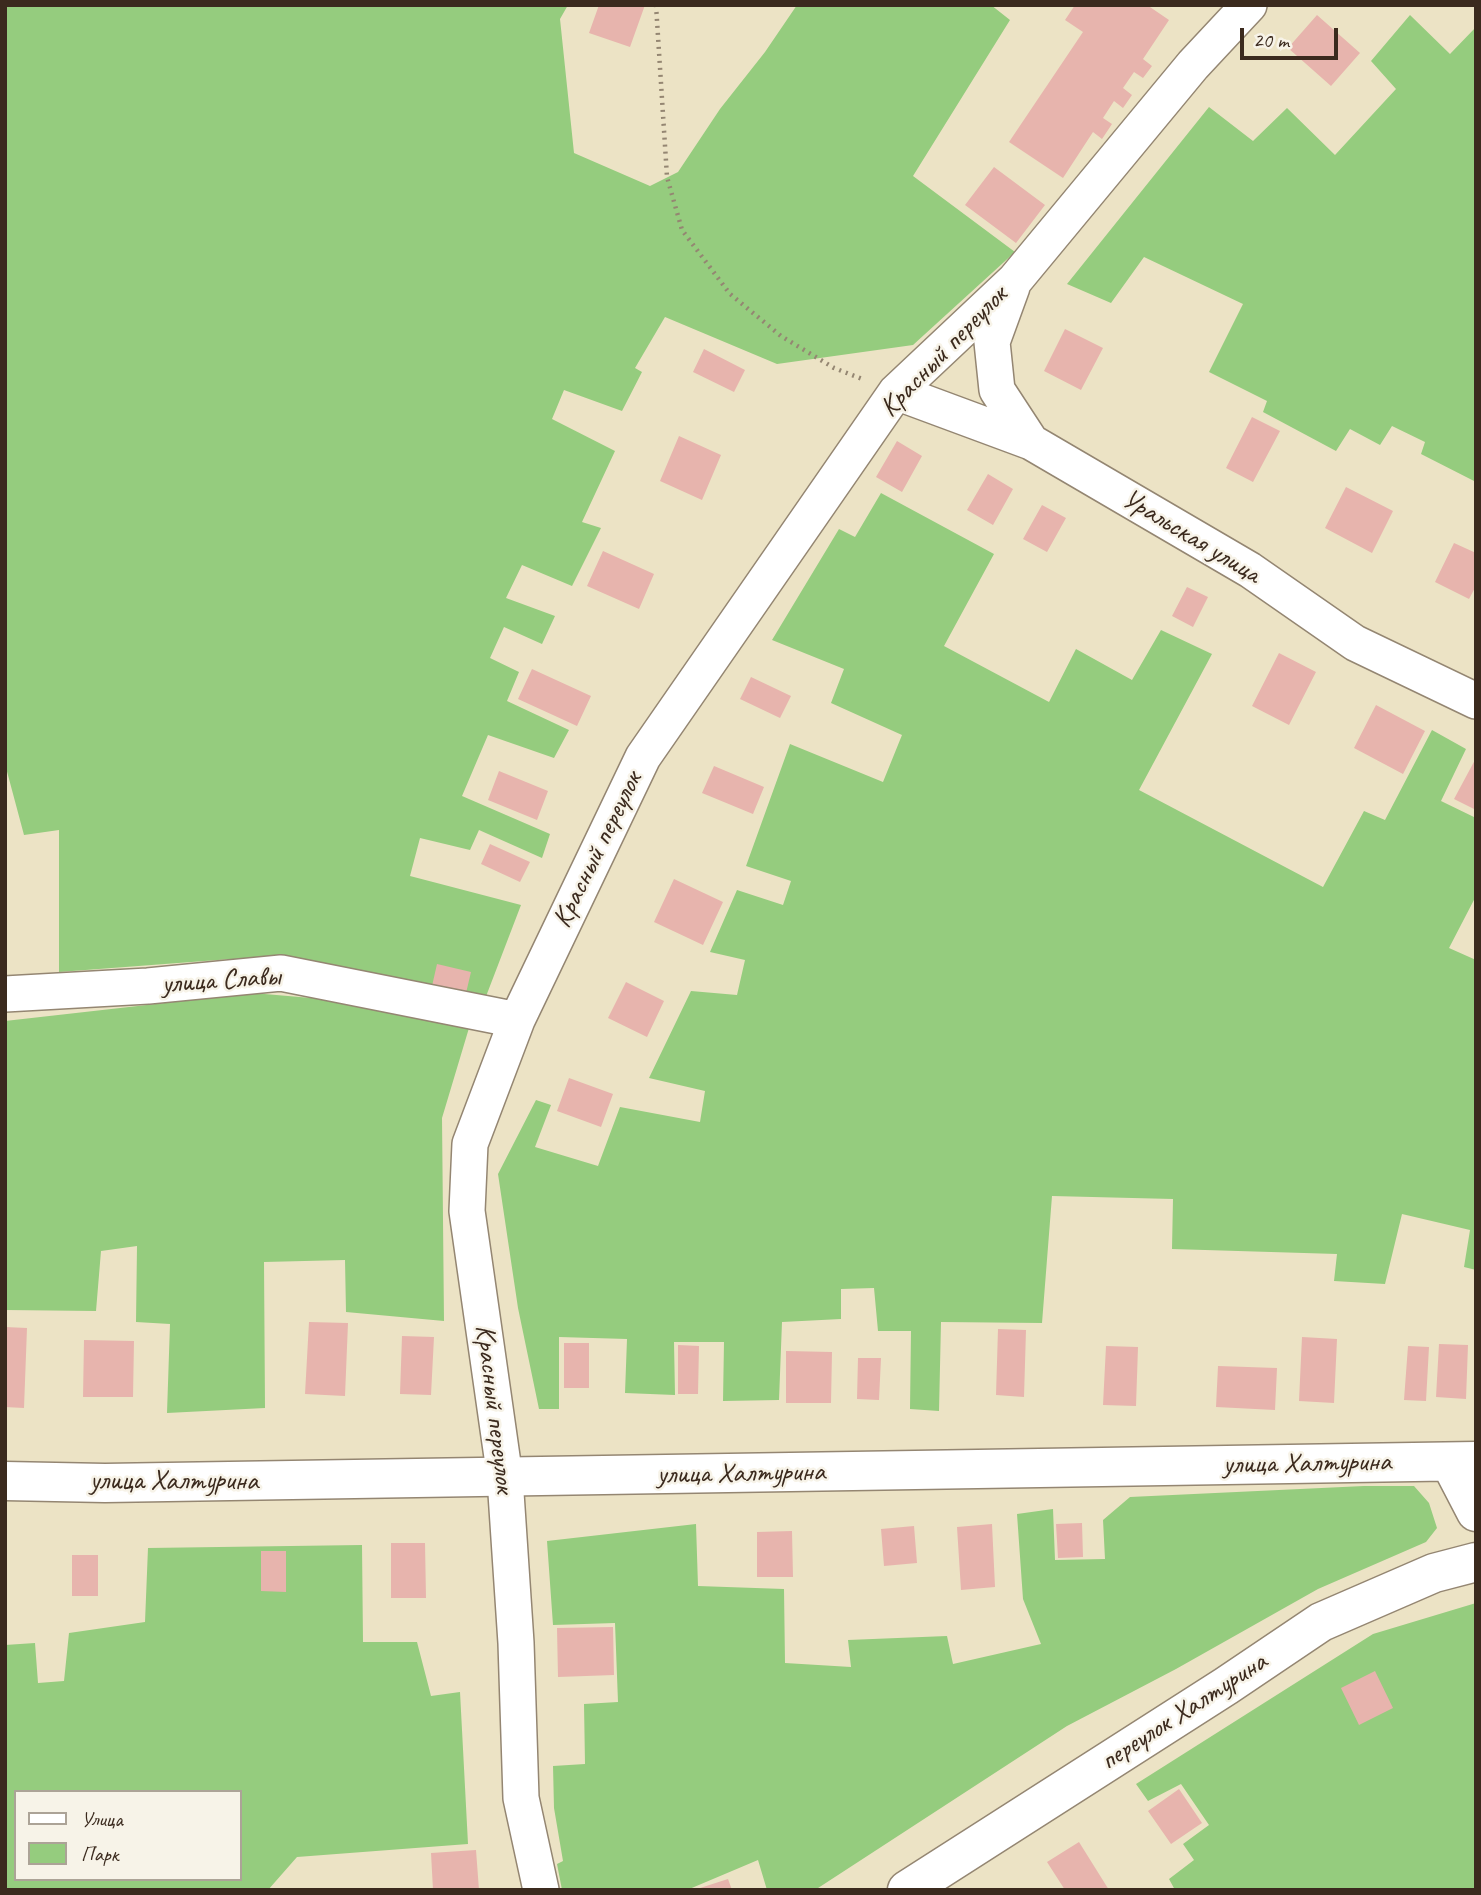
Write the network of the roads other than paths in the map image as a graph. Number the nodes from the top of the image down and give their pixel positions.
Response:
1 (1249, 5) edge
2 (1015, 280) junction
3 (896, 392) junction
4 (1031, 442) junction
5 (1476, 701) edge
6 (5, 994) edge
7 (517, 1020) junction
8 (1463, 1461) edge
9 (505, 1478) junction
10 (5, 1481) edge
11 (1476, 1512) edge
12 (1476, 1562) edge
13 (541, 1890) edge
14 (907, 1890) edge

1 - 2 street, Красный переулок
2 - 3 street, Красный переулок
2 - 4 street
3 - 4 street, Уральская улица
3 - 7 street, Красный переулок
4 - 5 street, Уральская улица
6 - 7 street, улица Славы
7 - 9 street, Красный переулок
8 - 9 street, улица Халтурина
8 - 11 street
9 - 10 street, улица Халтурина
9 - 13 street, Красный переулок
12 - 14 street, переулок Халтурина

